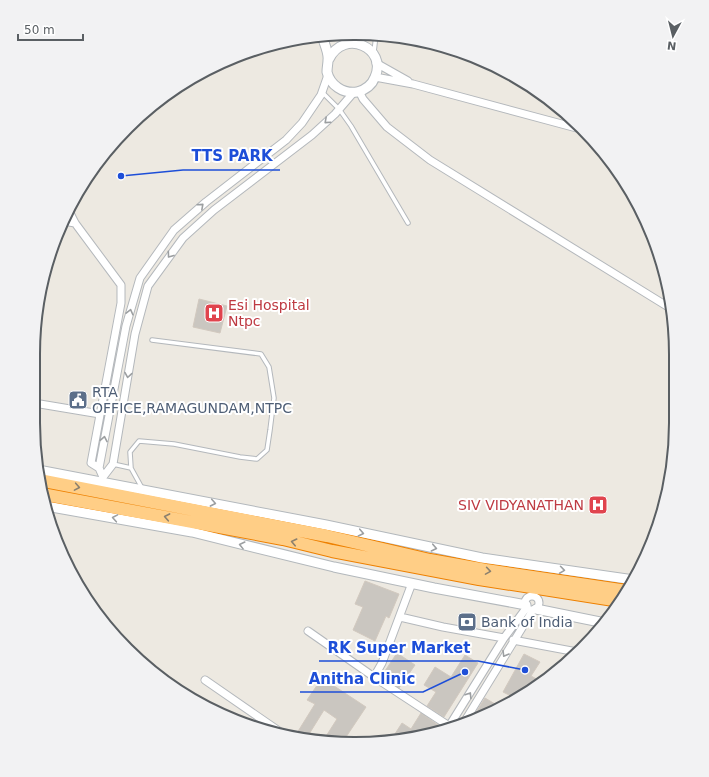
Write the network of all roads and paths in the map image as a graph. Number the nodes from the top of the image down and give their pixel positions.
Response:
1 (352, 40) edge
2 (358, 40) edge
3 (376, 41) edge
4 (324, 42) edge
5 (356, 43) junction
6 (328, 59) junction
7 (375, 59) junction
8 (328, 75) junction
9 (375, 77) junction
10 (413, 84) junction
11 (322, 92) junction
12 (357, 92) junction
13 (339, 109) junction
14 (571, 127) edge
15 (71, 217) edge
16 (69, 222) edge
17 (75, 223) junction
18 (408, 223) dead end
19 (665, 305) edge
20 (152, 340) dead end
21 (40, 404) edge
22 (100, 414) junction
23 (113, 464) junction
24 (99, 468) junction
25 (131, 468) junction
26 (44, 471) edge
27 (45, 480) edge
28 (103, 483) junction
29 (142, 489) junction
30 (49, 496) edge
31 (52, 506) edge
32 (98, 510) junction
33 (134, 516) junction
34 (327, 531) junction
35 (394, 551) junction
36 (627, 580) edge
37 (412, 583) junction
38 (540, 583) junction
39 (620, 590) edge
40 (614, 600) edge
41 (530, 608) junction
42 (400, 617) junction
43 (598, 622) edge
44 (308, 631) dead end
45 (504, 638) junction
46 (513, 640) junction
47 (571, 651) edge
48 (374, 677) junction
49 (205, 680) dead end
50 (467, 716) edge
51 (453, 721) edge
52 (444, 724) edge
53 (270, 725) edge

1 - 5 street
2 - 5 lane
3 - 7 lane
4 - 6 street
5 - 6 street
5 - 7 street
6 - 8 street
7 - 9 street
7 - 10 street
8 - 11 street
8 - 12 street
9 - 10 street
9 - 12 street
10 - 14 street
11 - 13 lane
24 -> 11 street
12 - 13 street
12 - 19 street
13 - 18 lane
13 -> 23 street
15 - 17 street
16 - 17 street
17 - 22 street
20 - 25 lane
21 - 22 street
22 - 24 street
23 - 25 lane
23 - 28 street
24 - 28 street
25 - 29 lane
26 - 28 street
27 -> 28 highway
28 - 29 street
28 - 32 street
28 - 34 highway
29 -> 34 street
30 - 32 highway
31 - 32 street
33 -> 32 highway
35 -> 33 highway
37 -> 33 street
34 -> 35 highway
35 - 38 highway
38 -> 36 street
37 - 41 street
37 - 42 street
38 - 39 highway
38 - 40 highway
38 - 41 street
38 - 41 street
41 - 43 street
41 - 45 street
41 - 46 street
42 - 45 street
42 - 48 street
44 - 48 street
51 -> 45 street
46 - 47 street
46 -> 50 street
48 - 52 street
49 - 53 street

